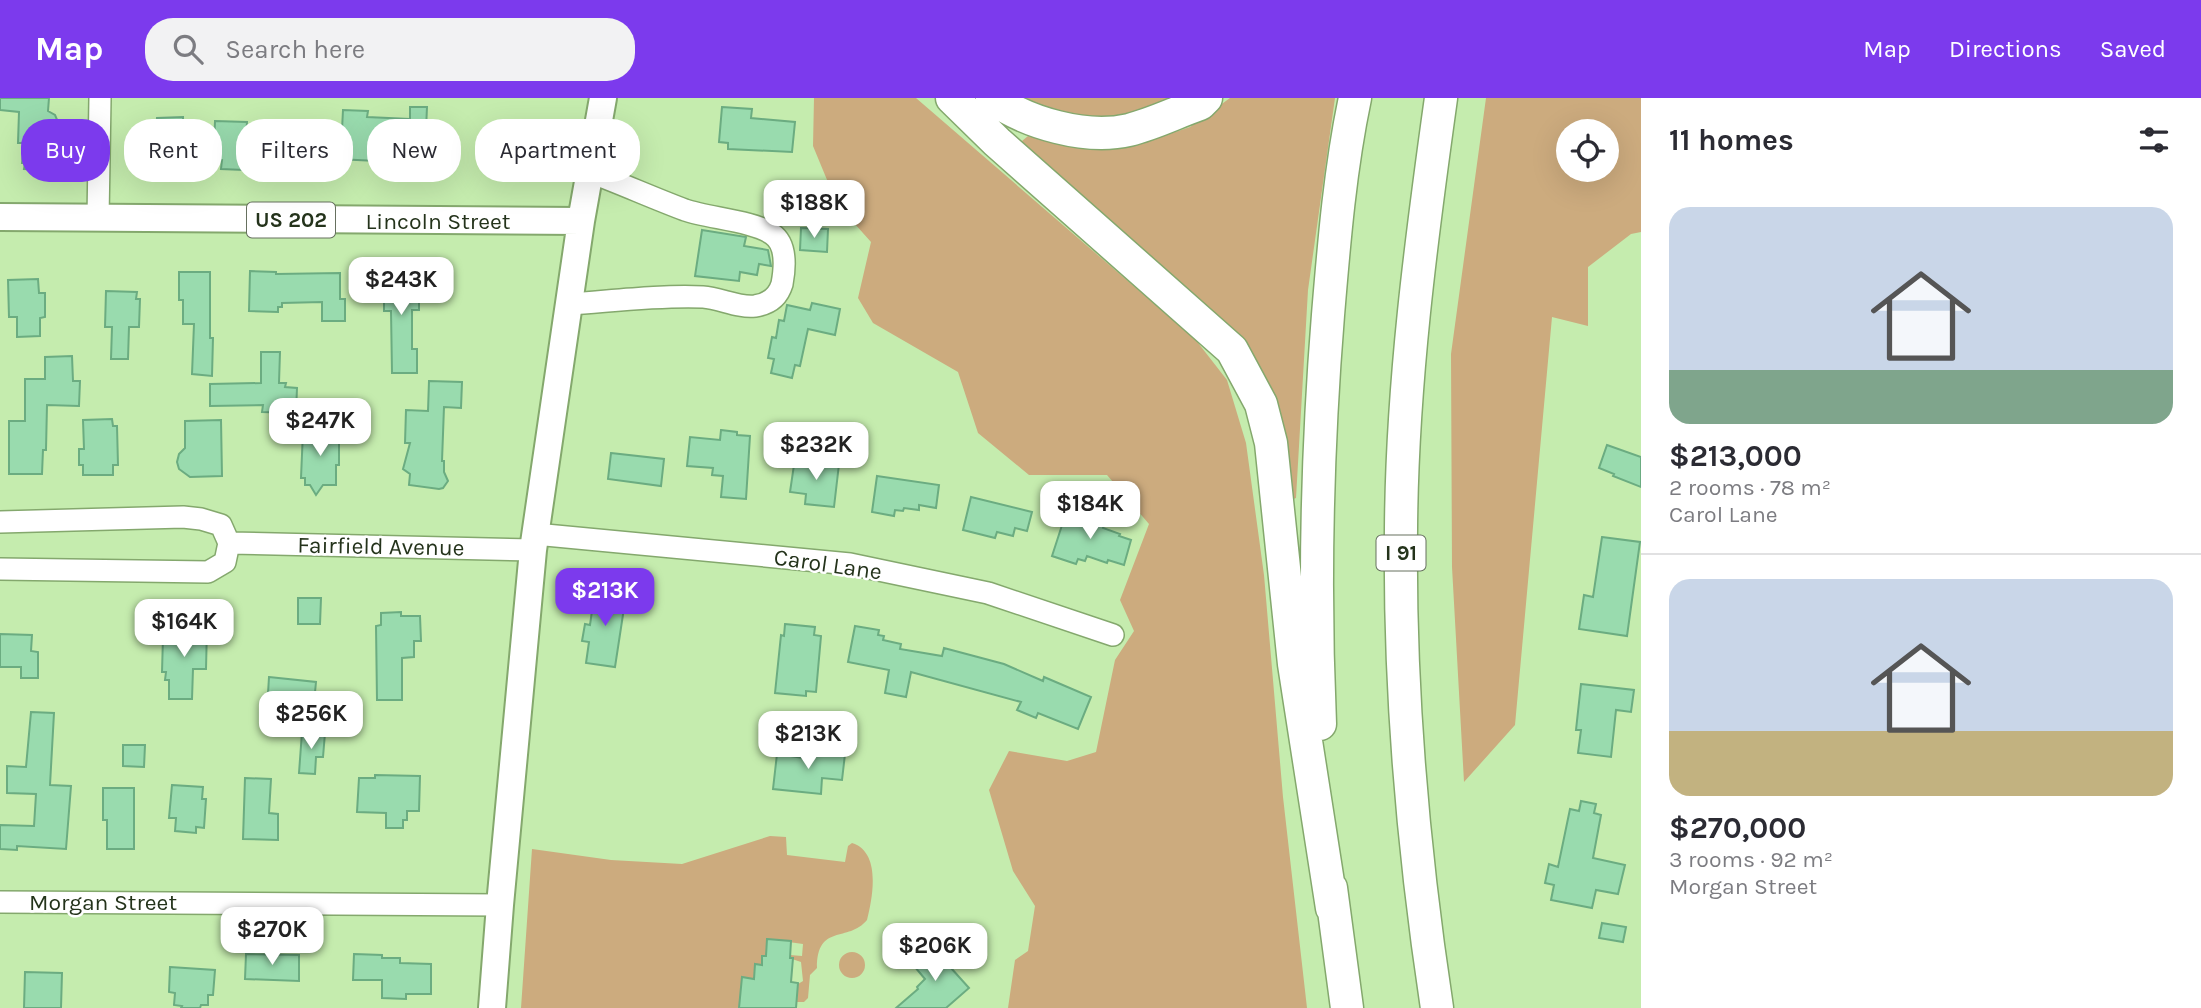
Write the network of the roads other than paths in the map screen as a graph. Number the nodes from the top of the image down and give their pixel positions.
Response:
1 (100, 98) edge
2 (603, 98) edge
3 (952, 98) edge
4 (992, 98) edge
5 (1206, 98) edge
6 (1355, 98) edge
7 (1441, 98) edge
8 (599, 119) edge
9 (588, 182) edge
10 (615, 182) edge
11 (0, 217) edge
12 (99, 218) junction
13 (582, 221) junction
14 (569, 304) junction
15 (0, 522) edge
16 (534, 542) junction
17 (229, 543) junction
18 (0, 569) edge
19 (1113, 635) dead end
20 (1407, 758) junction
21 (0, 902) edge
22 (500, 905) junction
23 (1332, 908) junction
24 (492, 1008) edge
25 (1348, 1008) edge
26 (1437, 1008) edge
27 (1458, 1008) edge

1 - 12 street
2 - 8 main road
3 - 23 highway
4 - 5 highway
6 - 23 highway
7 - 20 highway, I 91
9 - 13 main road
10 - 14 street
11 - 12 main road, Lincoln Street / US 202
12 - 13 main road, Lincoln Street / US 202
13 - 14 main road
14 - 16 main road
15 - 17 street
16 - 17 street, Fairfield Avenue
16 - 19 street, Carol Lane
16 - 22 main road
17 - 18 street
20 - 26 highway, I 91
20 - 27 highway
21 - 22 street, Morgan Street
22 - 24 main road
23 - 25 highway

